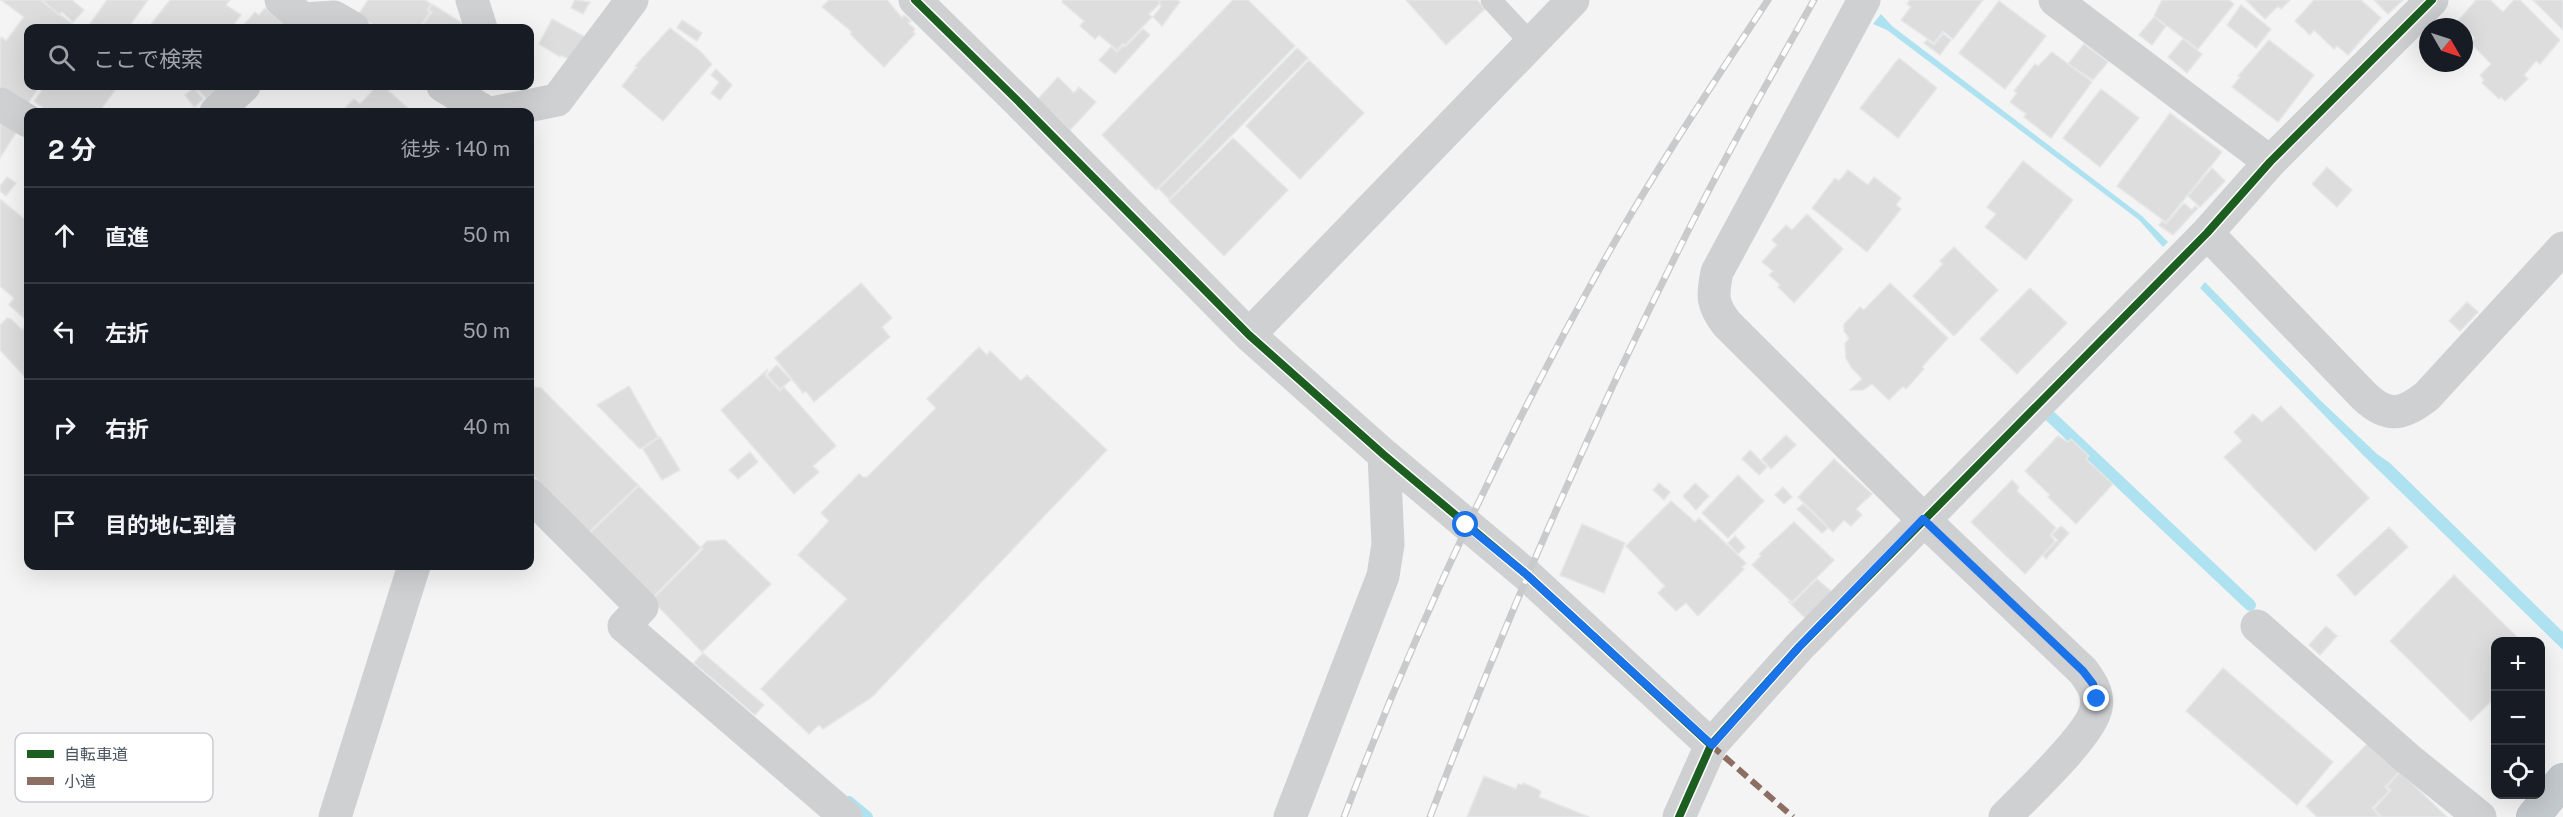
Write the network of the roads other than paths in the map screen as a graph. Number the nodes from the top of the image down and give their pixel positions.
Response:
1 (472, 0) edge
2 (632, 0) edge
3 (915, 0) edge
4 (1491, 0) edge
5 (1573, 0) edge
6 (1863, 0) edge
7 (2055, 0) edge
8 (2432, 0) edge
9 (480, 24) edge
10 (1531, 43) junction
11 (240, 90) edge
12 (454, 90) edge
13 (0, 104) edge
14 (500, 106) edge
15 (220, 108) edge
16 (24, 119) edge
17 (2270, 162) junction
18 (2207, 233) junction
19 (2563, 248) edge
20 (1249, 335) junction
21 (1384, 455) junction
22 (534, 499) edge
23 (1923, 519) junction
24 (413, 570) edge
25 (2257, 626) dead end
26 (1712, 745) junction
27 (2563, 780) edge
28 (335, 817) edge
29 (846, 817) edge
30 (1290, 817) edge
31 (1679, 817) edge
32 (2005, 817) edge
33 (2480, 817) edge
34 (2533, 817) edge

1 - 9 street
2 - 14 street
3 - 20 street
4 - 10 lane
5 - 10 street
6 - 23 street
7 - 17 street
8 - 17 street
10 - 20 street
11 - 15 street
12 - 14 street
13 - 16 street
17 - 18 street
18 - 19 street
18 - 23 street
20 - 21 street
21 - 26 street
21 - 30 street
22 - 29 street
23 - 26 street
23 - 32 street
24 - 28 street
25 - 33 street
26 - 31 street
27 - 34 highway

